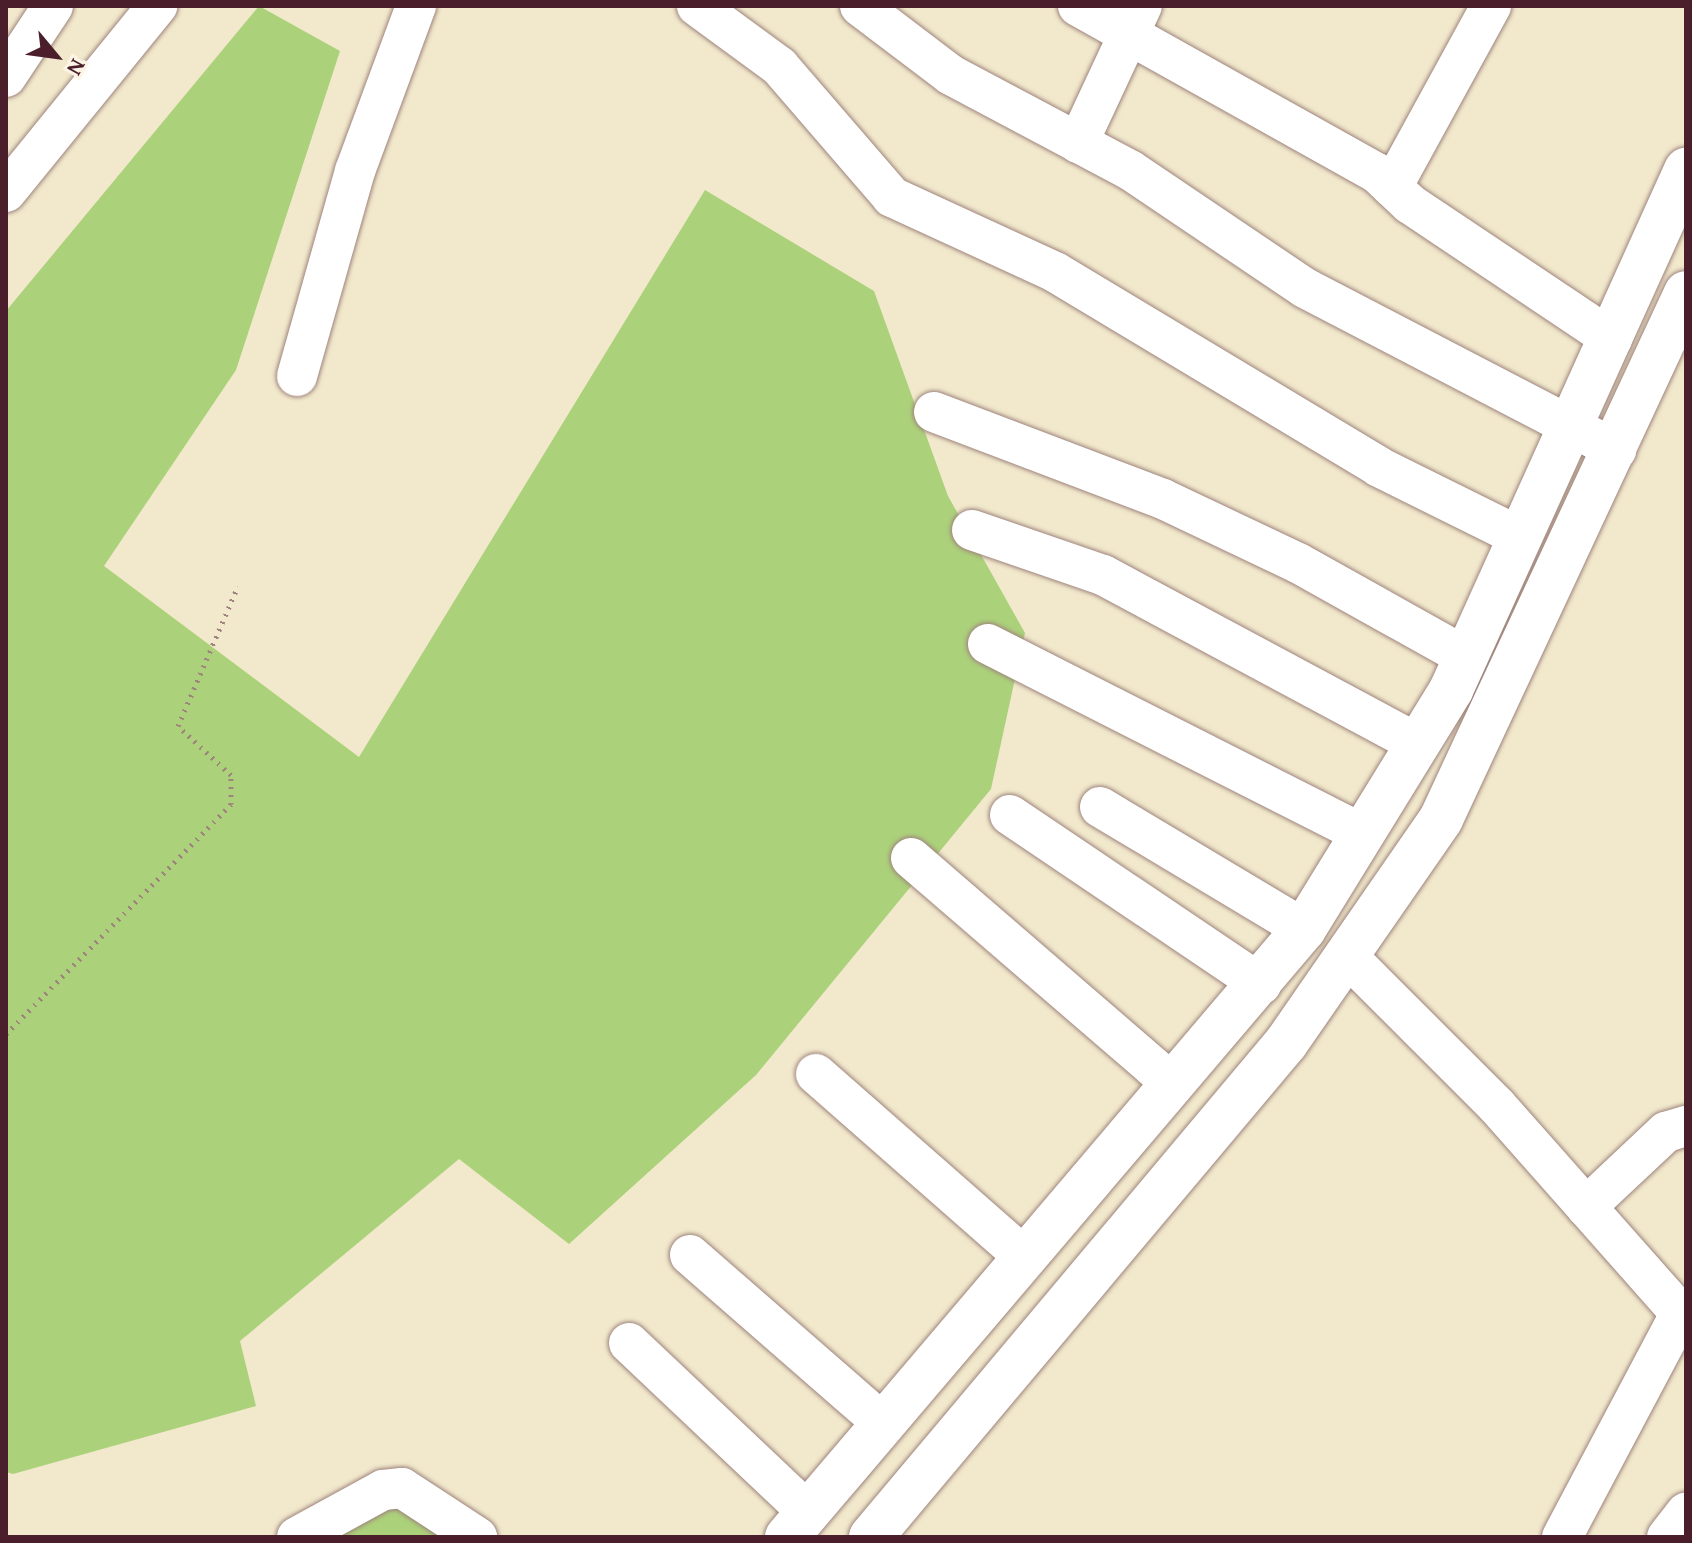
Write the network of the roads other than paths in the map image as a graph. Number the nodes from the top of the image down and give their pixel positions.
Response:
1 (53, 6) edge
2 (157, 6) edge
3 (416, 6) edge
4 (697, 6) edge
5 (860, 6) edge
6 (1078, 6) edge
7 (1491, 6) edge
8 (1134, 21) edge
9 (6, 77) edge
10 (1078, 143) junction
11 (1686, 170) edge
12 (1392, 187) junction
13 (6, 192) edge
14 (1686, 293) edge
15 (1612, 339) junction
16 (297, 376) dead end
17 (934, 412) dead end
18 (1569, 430) junction
19 (1616, 450) junction
20 (972, 530) dead end
21 (1520, 537) junction
22 (988, 644) dead end
23 (1466, 657) junction
24 (1418, 744) junction
25 (1100, 807) dead end
26 (1010, 815) dead end
27 (1363, 834) junction
28 (911, 858) dead end
29 (1304, 929) junction
30 (1347, 956) junction
31 (1261, 984) junction
32 (816, 1074) dead end
33 (1174, 1085) junction
34 (1686, 1126) edge
35 (1586, 1207) junction
36 (690, 1255) dead end
37 (1024, 1257) junction
38 (1683, 1317) edge
39 (629, 1343) dead end
40 (884, 1424) junction
41 (1686, 1513) edge
42 (797, 1524) edge
43 (297, 1537) edge
44 (477, 1537) edge
45 (871, 1537) edge
46 (1562, 1537) edge
47 (1667, 1537) edge

1 - 9 street
2 - 13 street
3 - 16 street
4 - 21 street
5 - 10 street
6 - 8 street
7 - 12 street
8 - 10 street
8 - 12 street
10 - 18 street
11 - 15 main road
12 - 15 street
14 - 19 main road
15 - 18 main road
17 - 23 street
18 - 19 street
18 - 21 main road
19 - 30 main road
20 - 24 street
21 - 23 main road
22 - 27 street
23 - 24 main road
24 - 27 main road
25 - 29 street
26 - 31 street
27 - 29 main road
28 - 33 street
29 - 31 main road
30 - 35 street
30 - 45 main road
31 - 33 main road
32 - 37 street
33 - 37 main road
34 - 35 street
35 - 38 street
36 - 40 street
37 - 40 main road
38 - 46 street
39 - 42 street
40 - 42 main road
41 - 47 street
43 - 44 street

